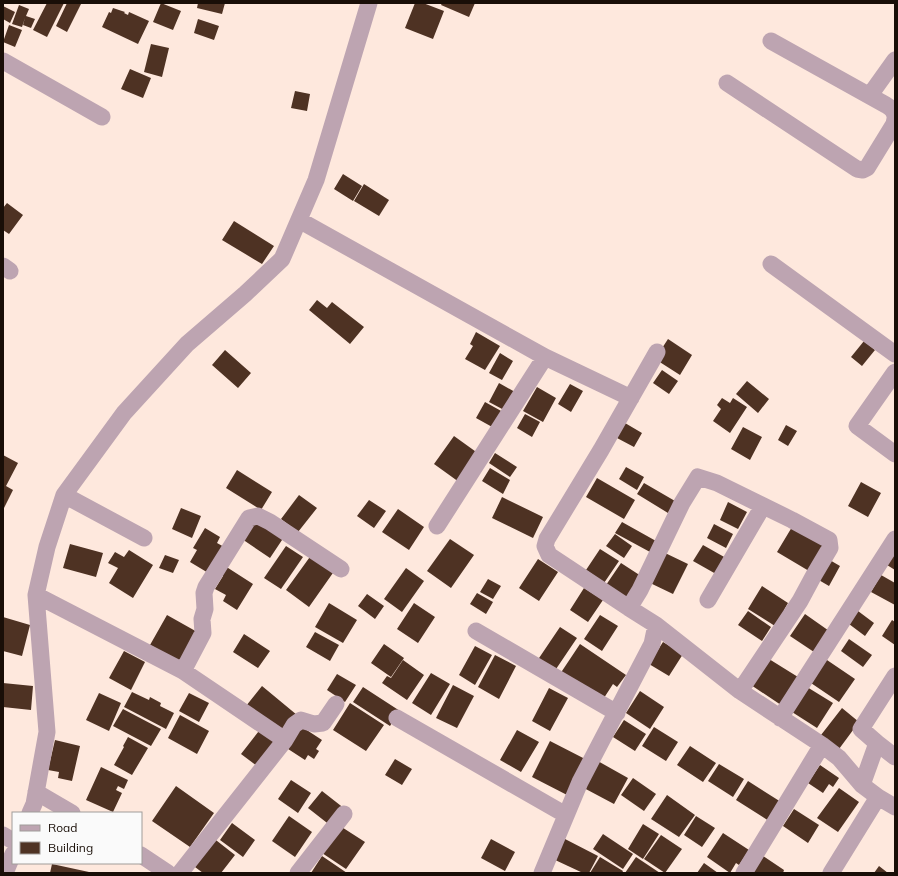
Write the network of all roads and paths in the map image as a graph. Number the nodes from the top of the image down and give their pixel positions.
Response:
1 (369, 3) edge
2 (771, 41) dead end
3 (3, 60) edge
4 (895, 60) edge
5 (727, 83) dead end
6 (870, 95) junction
7 (894, 113) edge
8 (102, 117) dead end
9 (299, 220) junction
10 (771, 264) dead end
11 (657, 352) dead end
12 (895, 354) edge
13 (545, 357) junction
14 (895, 372) edge
15 (631, 398) junction
16 (895, 454) edge
17 (64, 495) junction
18 (763, 506) junction
19 (437, 526) dead end
20 (144, 538) dead end
21 (895, 539) edge
22 (341, 569) dead end
23 (36, 595) junction
24 (708, 600) dead end
25 (628, 608) junction
26 (656, 625) junction
27 (476, 631) dead end
28 (183, 672) junction
29 (895, 676) edge
30 (740, 691) junction
31 (336, 704) dead end
32 (617, 713) junction
33 (397, 718) dead end
34 (780, 718) junction
35 (285, 740) junction
36 (877, 743) junction
37 (822, 745) junction
38 (895, 757) edge
39 (862, 785) junction
40 (36, 792) junction
41 (878, 797) junction
42 (895, 807) edge
43 (30, 812) edge
44 (70, 812) edge
45 (344, 814) dead end
46 (566, 815) junction
47 (3, 835) edge
48 (12, 840) edge
49 (12, 856) edge
50 (142, 856) edge
51 (5, 873) edge
52 (168, 873) edge
53 (180, 873) edge
54 (298, 873) edge
55 (542, 873) edge
56 (744, 873) edge
57 (831, 873) edge

1 - 9 street
2 - 6 street
3 - 8 street
4 - 6 street
5 - 7 street
6 - 7 street
9 - 13 street
9 - 17 street
10 - 12 street
11 - 15 street
13 - 15 street
13 - 19 street
14 - 16 street
15 - 25 street
17 - 20 street
17 - 23 street
18 - 24 street
18 - 25 street
18 - 30 street
21 - 34 street
22 - 28 street
23 - 28 street
23 - 40 street
25 - 26 street
26 - 30 street
26 - 32 street
27 - 32 street
28 - 35 street
29 - 36 street
30 - 34 street
31 - 35 street
32 - 46 street
33 - 46 street
34 - 37 street
35 - 53 street
36 - 38 street
36 - 39 street
37 - 39 street
37 - 56 street
39 - 41 street
40 - 43 street
40 - 44 street
41 - 42 street
41 - 57 street
45 - 54 street
46 - 55 street
47 - 48 street
49 - 51 street
50 - 52 street

